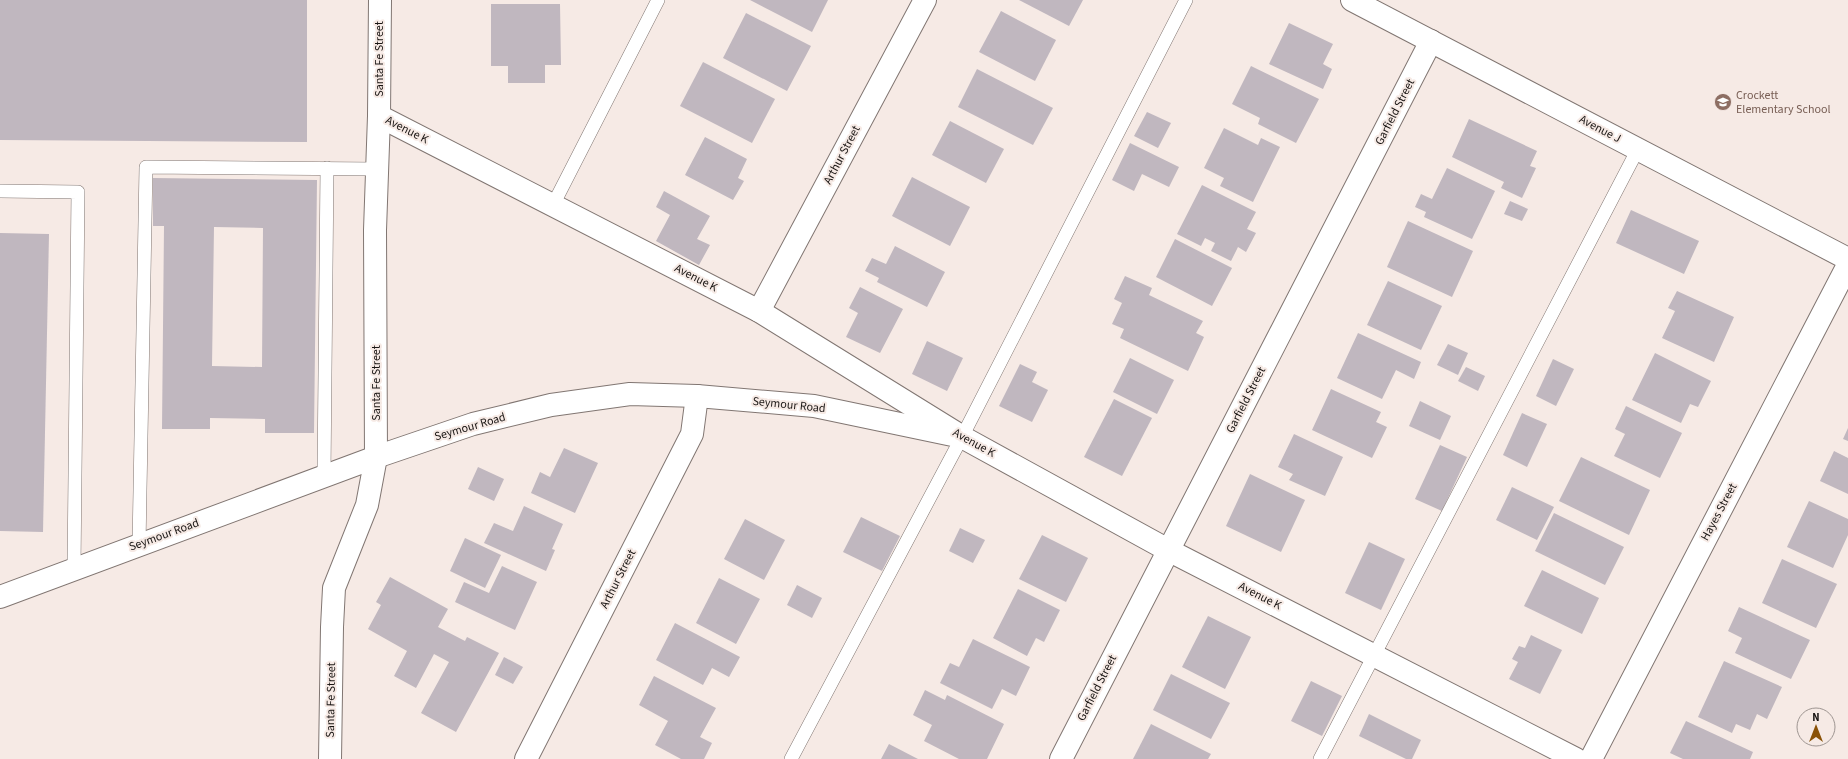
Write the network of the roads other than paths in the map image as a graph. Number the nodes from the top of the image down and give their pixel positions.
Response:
1 (658, 0) edge
2 (925, 0) edge
3 (1186, 0) edge
4 (1352, 0) edge
5 (382, 5) edge
6 (1431, 41) junction
7 (379, 116) junction
8 (1638, 149) junction
9 (327, 168) junction
10 (377, 169) junction
11 (0, 191) edge
12 (553, 205) junction
13 (1848, 259) edge
14 (1848, 265) edge
15 (759, 311) junction
16 (697, 396) junction
17 (962, 437) junction
18 (376, 457) junction
19 (324, 476) junction
20 (139, 545) junction
21 (1168, 550) junction
22 (74, 569) junction
23 (0, 597) edge
24 (1373, 655) junction
25 (333, 758) edge
26 (526, 759) edge
27 (790, 759) edge
28 (1061, 759) edge
29 (1320, 759) edge
30 (1576, 759) edge
31 (1591, 759) edge

1 - 12 lane
2 - 15 street, Arthur Street
3 - 17 lane
4 - 6 street, Avenue J
5 - 7 street, Santa Fe Street
6 - 8 street, Avenue J
6 - 21 street, Garfield Street
7 - 10 street, Santa Fe Street
7 - 12 street, Avenue K
8 - 13 street, Avenue J
8 - 24 lane
9 - 10 lane
9 - 19 lane
9 - 20 lane
10 - 18 street, Santa Fe Street
11 - 22 lane
12 - 15 street, Avenue K
14 - 31 street, Hayes Street
15 - 17 street, Avenue K
16 - 17 street, Seymour Road
16 - 18 street, Seymour Road
16 - 26 street, Arthur Street
17 - 21 street, Avenue K
17 - 27 lane
18 - 19 street, Seymour Road
18 - 25 street, Santa Fe Street
19 - 20 street, Seymour Road
20 - 22 street, Seymour Road
21 - 24 street, Avenue K
21 - 28 street, Garfield Street
22 - 23 street, Seymour Road
24 - 29 lane
24 - 30 street, Avenue K

